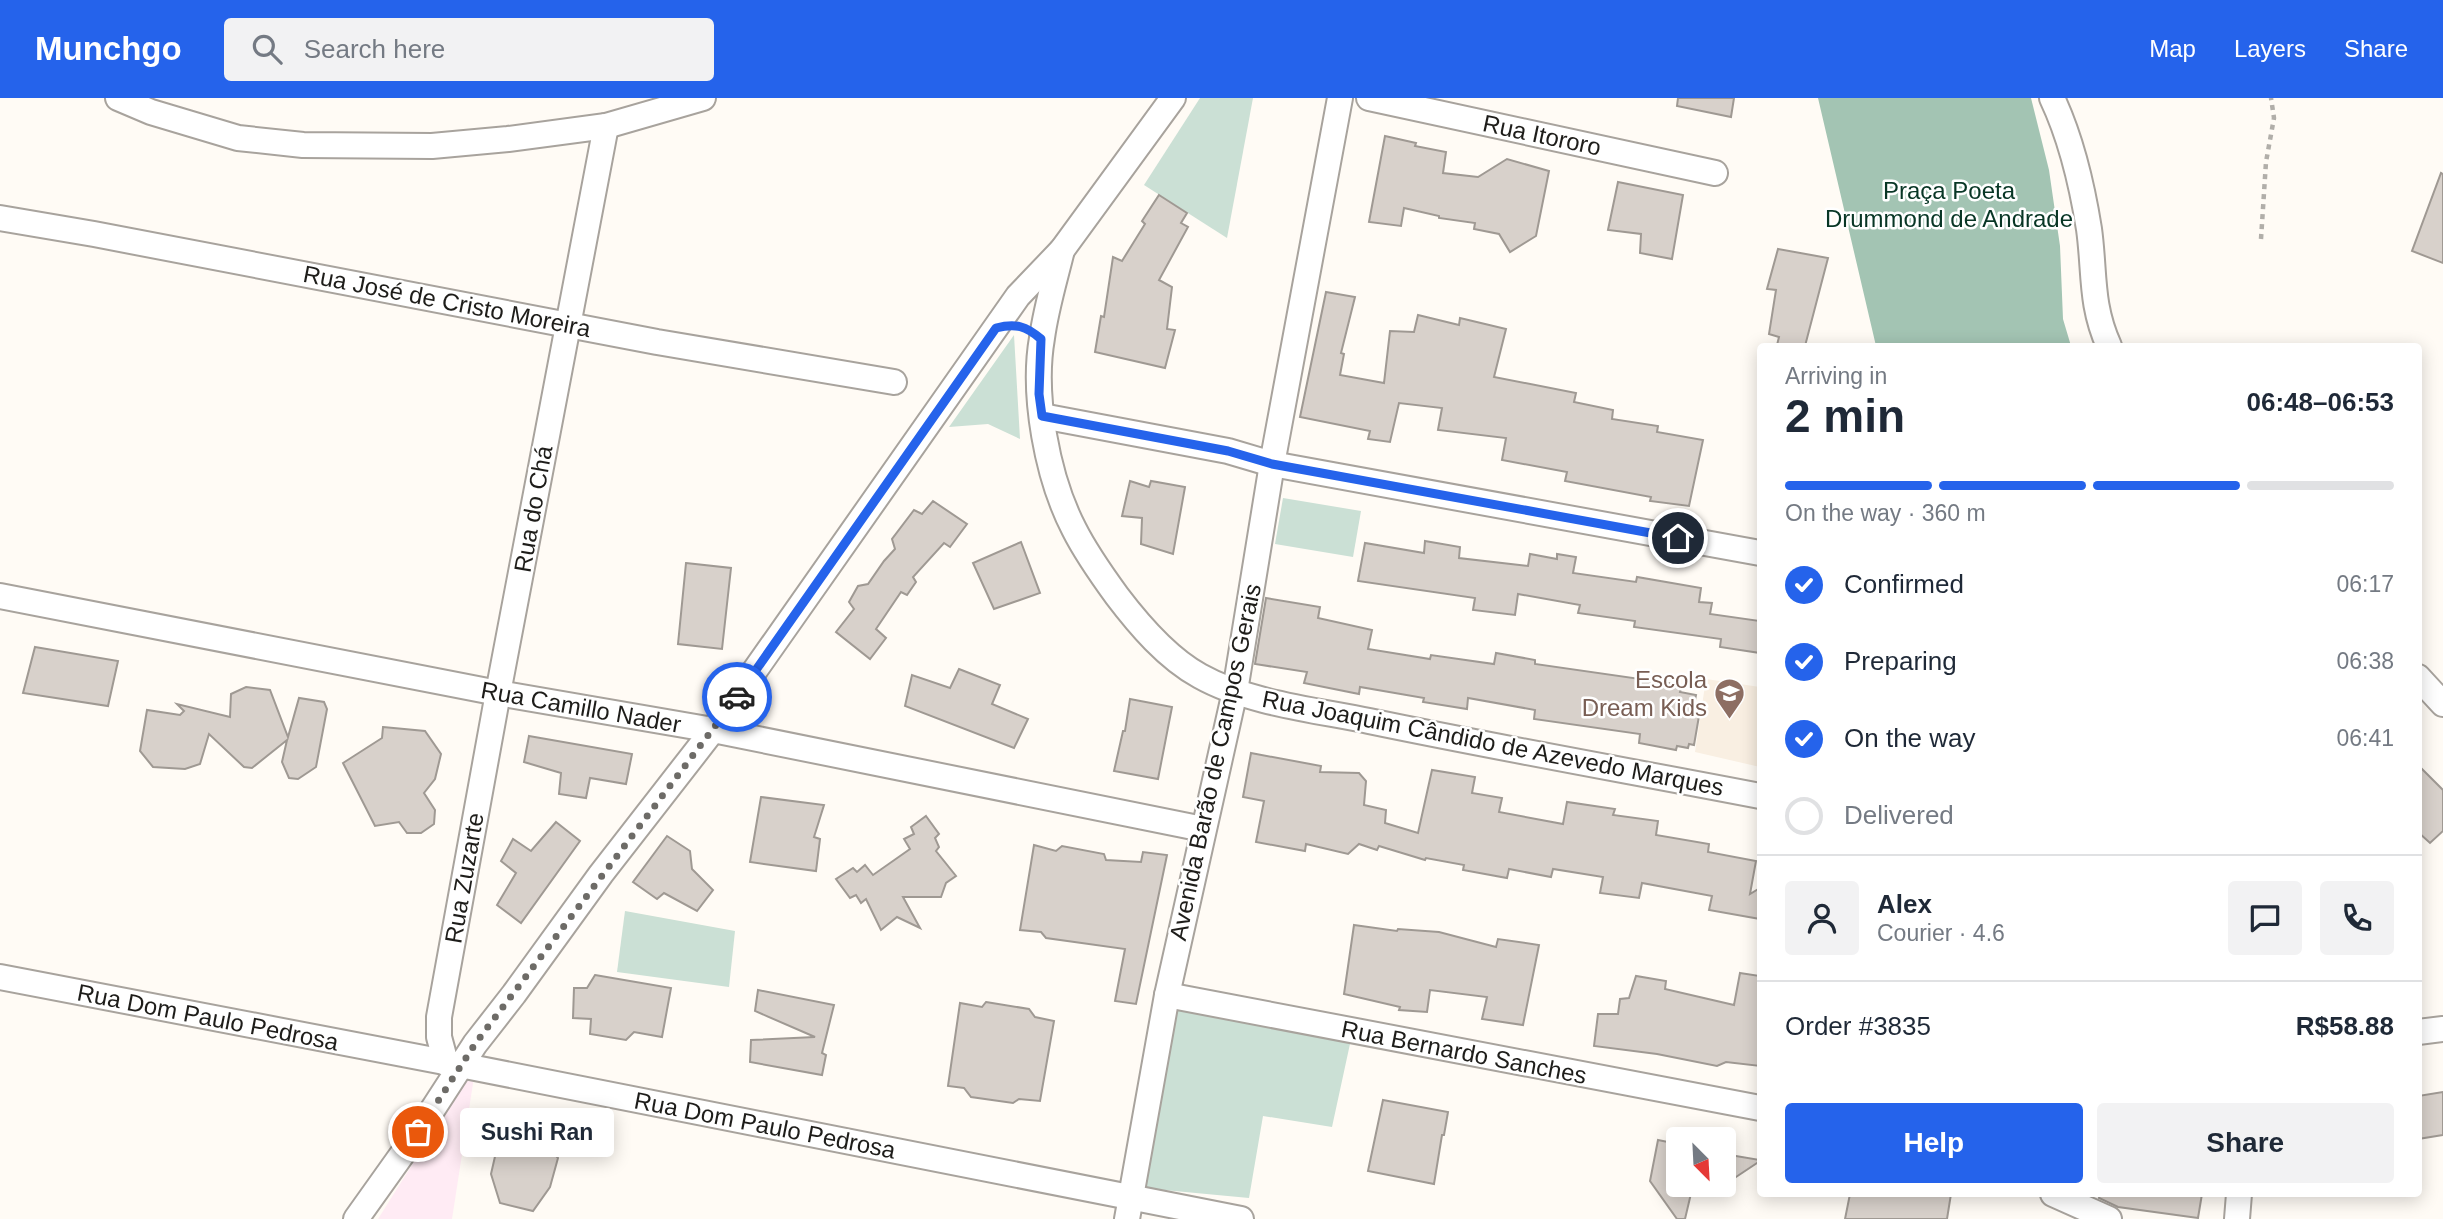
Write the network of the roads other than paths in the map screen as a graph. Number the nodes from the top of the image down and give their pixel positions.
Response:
1 (118, 98) edge
2 (703, 98) edge
3 (1173, 98) edge
4 (1340, 98) edge
5 (1369, 98) edge
6 (2052, 98) edge
7 (606, 126) junction
8 (1715, 173) dead end
9 (0, 218) edge
10 (1062, 250) junction
11 (569, 325) junction
12 (996, 328) junction
13 (1041, 339) junction
14 (2108, 343) edge
15 (894, 382) dead end
16 (1042, 416) junction
17 (1272, 464) junction
18 (1757, 552) edge
19 (0, 596) edge
20 (2422, 681) edge
21 (1235, 691) junction
22 (498, 693) junction
23 (2443, 704) edge
24 (713, 730) junction
25 (1757, 795) edge
26 (1203, 829) junction
27 (0, 977) edge
28 (1167, 995) junction
29 (2443, 1029) edge
30 (2422, 1032) edge
31 (453, 1064) junction
32 (1757, 1107) edge
33 (2060, 1197) edge
34 (2239, 1197) edge
35 (1128, 1208) edge
36 (356, 1219) edge
37 (1241, 1219) edge
38 (2109, 1219) edge
39 (2237, 1219) edge

1 - 7 street
2 - 7 street
3 - 10 street, Rua Joaquim Cândido de Azevedo Marques
4 - 17 street, Avenida Barão de Campos Gerais
5 - 8 street, Rua Itororo
6 - 14 street
7 - 11 street, Rua do Chá
9 - 11 street, Rua José de Cristo Moreira
10 - 12 street, Rua Joaquim Cândido de Azevedo Marques
10 - 13 street, Rua Joaquim Cândido de Azevedo Marques
11 - 15 street, Rua José de Cristo Moreira
11 - 22 street, Rua do Chá
12 - 13 street
12 - 24 street, Rua Joaquim Cândido de Azevedo Marques
13 - 16 street, Rua Joaquim Cândido de Azevedo Marques
16 - 17 street
16 - 21 street, Rua Joaquim Cândido de Azevedo Marques
17 - 18 street
17 - 21 street, Avenida Barão de Campos Gerais
19 - 22 street, Rua Camillo Nader
20 - 23 street
21 - 25 street, Rua Joaquim Cândido de Azevedo Marques
21 - 26 street, Avenida Barão de Campos Gerais
22 - 24 street, Rua Camillo Nader
22 - 31 street, Rua Zuzarte
24 - 26 street, Rua Camillo Nader
24 - 31 street, Rua Joaquim Cândido de Azevedo Marques
26 - 28 street, Avenida Barão de Campos Gerais
27 - 31 street, Rua Dom Paulo Pedrosa
28 - 32 street, Rua Bernardo Sanches
28 - 35 street, Avenida Barão de Campos Gerais
29 - 30 street
31 - 35 street, Rua Dom Paulo Pedrosa
31 - 36 street, Rua Joaquim Cândido de Azevedo Marques
33 - 38 street
34 - 39 street
35 - 37 street, Rua Dom Paulo Pedrosa

